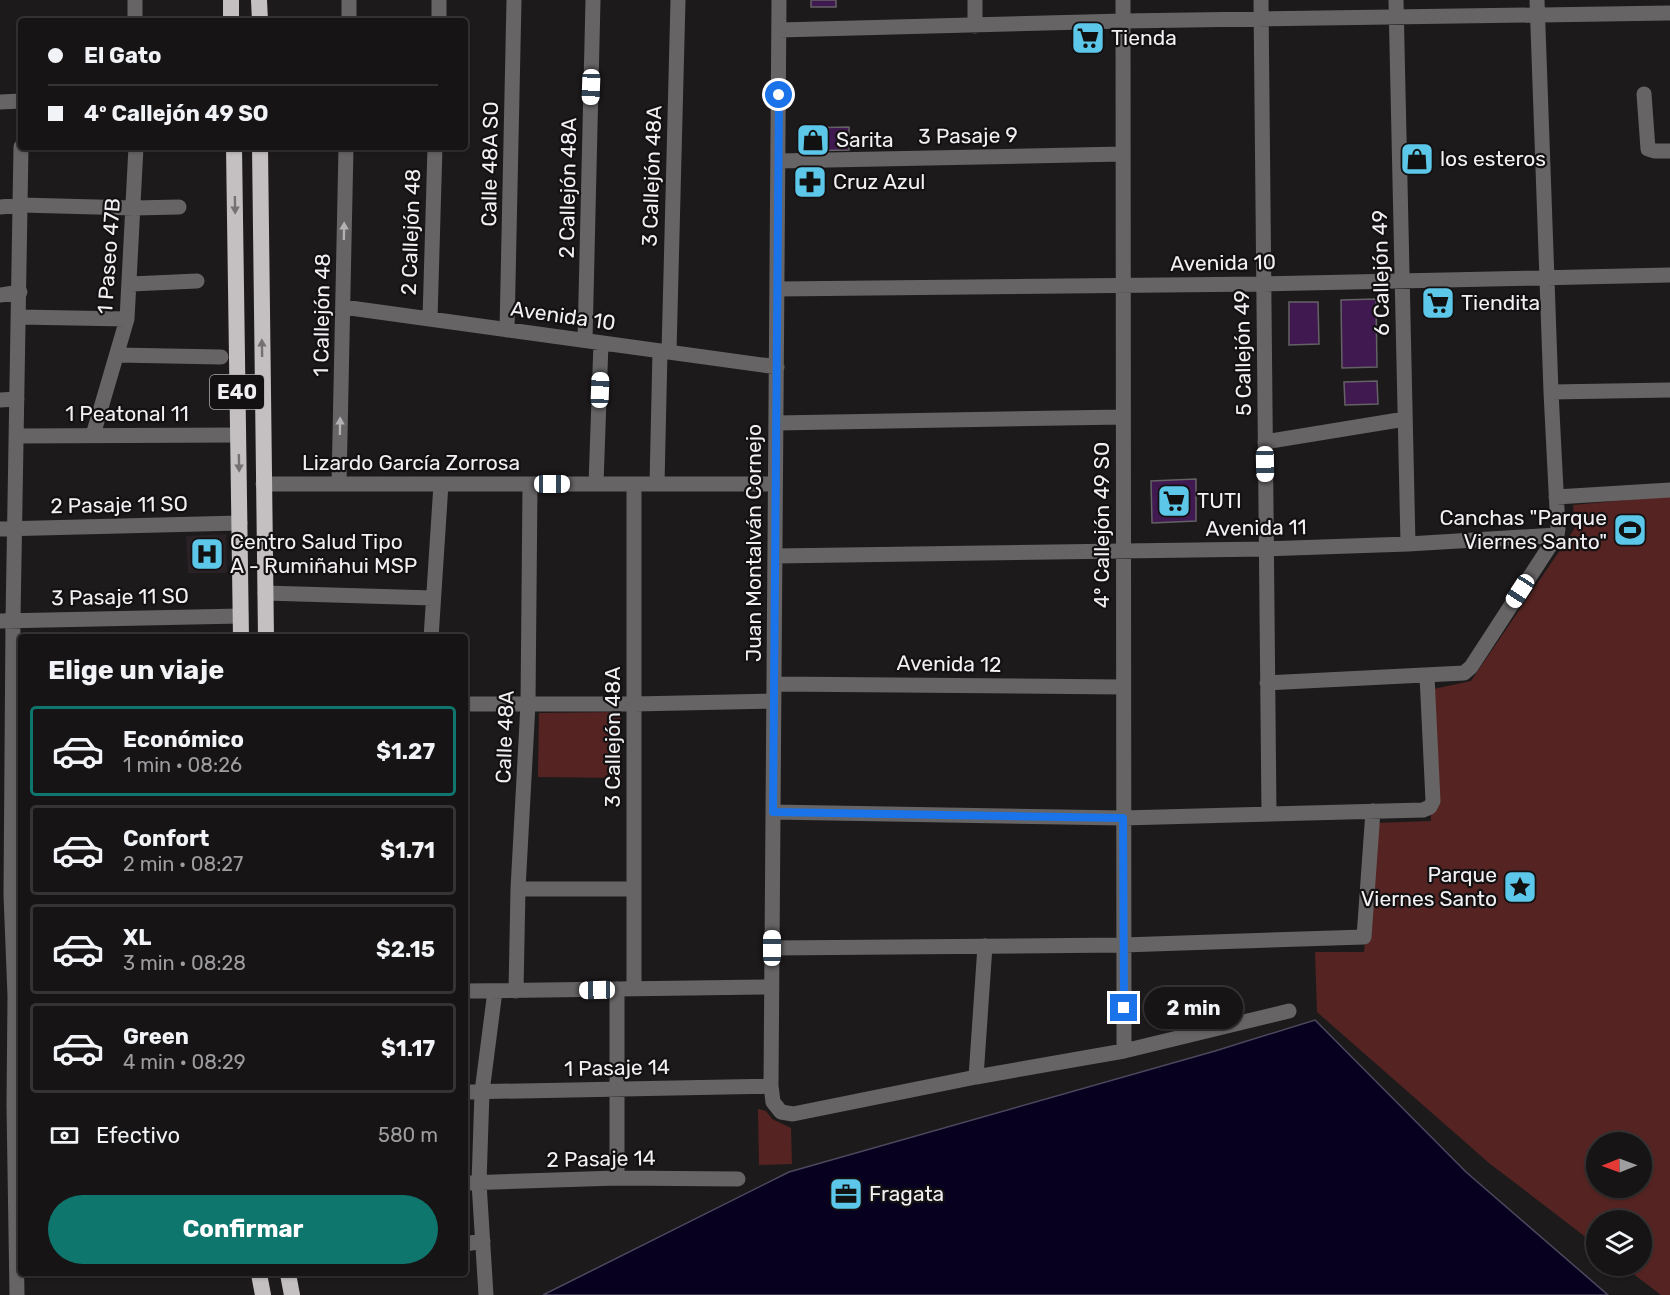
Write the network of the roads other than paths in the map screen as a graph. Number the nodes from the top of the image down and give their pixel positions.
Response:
1 (135, 0) edge
2 (231, 0) edge
3 (259, 0) edge
4 (349, 0) edge
5 (439, 0) edge
6 (514, 0) edge
7 (593, 0) edge
8 (678, 0) edge
9 (779, 0) edge
10 (975, 0) edge
11 (1123, 0) edge
12 (1261, 0) edge
13 (1396, 0) edge
14 (1537, 8) edge
15 (1670, 13) edge
16 (1397, 17) junction
17 (135, 18) edge
18 (231, 18) edge
19 (260, 18) edge
20 (349, 18) edge
21 (439, 18) edge
22 (1261, 19) junction
23 (1123, 21) junction
24 (975, 26) junction
25 (779, 30) junction
26 (1644, 94) dead end
27 (18, 101) edge
28 (0, 102) edge
29 (21, 150) edge
30 (136, 150) edge
31 (234, 150) edge
32 (260, 150) edge
33 (346, 150) edge
34 (435, 150) edge
35 (1670, 150) edge
36 (1123, 154) junction
37 (778, 160) junction
38 (21, 205) junction
39 (0, 207) edge
40 (179, 207) dead end
41 (134, 208) junction
42 (1670, 275) edge
43 (1548, 277) junction
44 (197, 281) dead end
45 (1402, 281) junction
46 (131, 284) junction
47 (1263, 284) junction
48 (1123, 285) junction
49 (777, 289) junction
50 (20, 292) junction
51 (0, 295) edge
52 (343, 307) junction
53 (19, 317) junction
54 (127, 319) junction
55 (430, 319) junction
56 (507, 330) junction
57 (585, 340) junction
58 (602, 343) junction
59 (664, 352) junction
60 (117, 355) junction
61 (221, 357) dead end
62 (777, 367) junction
63 (1670, 390) edge
64 (1551, 392) junction
65 (17, 399) junction
66 (0, 400) edge
67 (1123, 417) junction
68 (1406, 418) junction
69 (776, 423) junction
70 (93, 435) junction
71 (238, 435) junction
72 (16, 436) junction
73 (1265, 442) junction
74 (263, 484) junction
75 (339, 484) junction
76 (441, 484) junction
77 (530, 484) junction
78 (596, 484) junction
79 (634, 484) junction
80 (657, 484) junction
81 (776, 484) junction
82 (1670, 490) edge
83 (1556, 497) junction
84 (240, 523) junction
85 (7, 529) edge
86 (1557, 535) junction
87 (1408, 544) junction
88 (1266, 549) junction
89 (1123, 551) junction
90 (775, 556) junction
91 (265, 593) junction
92 (433, 598) junction
93 (241, 616) junction
94 (6, 621) edge
95 (241, 634) edge
96 (266, 634) edge
97 (431, 634) edge
98 (1427, 676) junction
99 (1267, 683) junction
100 (774, 684) junction
101 (1123, 687) junction
102 (774, 701) junction
103 (468, 704) edge
104 (528, 704) junction
105 (634, 704) junction
106 (17, 715) edge
107 (16, 800) edge
108 (1373, 811) junction
109 (773, 812) junction
110 (1269, 814) junction
111 (1123, 818) junction
112 (6, 853) edge
113 (518, 889) junction
114 (634, 889) junction
115 (16, 895) edge
116 (1123, 945) junction
117 (985, 946) junction
118 (772, 948) junction
119 (771, 987) junction
120 (617, 989) junction
121 (634, 989) junction
122 (468, 991) edge
123 (495, 991) junction
124 (516, 991) junction
125 (12, 996) edge
126 (1289, 1011) dead end
127 (1124, 1051) junction
128 (976, 1077) junction
129 (771, 1086) junction
130 (618, 1089) junction
131 (468, 1092) edge
132 (482, 1092) junction
133 (17, 1106) edge
134 (18, 1161) edge
135 (616, 1178) junction
136 (738, 1179) dead end
137 (472, 1183) edge
138 (0, 1214) edge
139 (18, 1216) edge
140 (483, 1241) junction
141 (18, 1242) edge
142 (468, 1244) edge
143 (259, 1276) edge
144 (288, 1276) edge
145 (16, 1295) edge
146 (263, 1295) edge
147 (292, 1295) edge
148 (486, 1295) edge

1 - 17 street
2 - 18 highway
3 - 19 highway
4 - 20 street
5 - 21 street
6 - 56 street, Calle 48A SO
7 - 57 street, 2 Callejón 48A
8 - 59 street, 3 Callejón 48A
9 - 25 street, Juan Montalván Cornejo
10 - 24 street
11 - 23 street, 4º Callejón 49 SO
12 - 22 street, 5 Callejón 49
13 - 16 street, 6 Callejón 49
14 - 15 street
14 - 16 street
14 - 43 street
16 - 22 street
16 - 45 street, 6 Callejón 49
22 - 23 street
22 - 47 street, 5 Callejón 49
23 - 24 street
23 - 36 street, 4º Callejón 49 SO
24 - 25 street
25 - 37 street, Juan Montalván Cornejo
26 - 35 street
27 - 28 street
29 - 38 street
30 - 41 street, 1 Paseo 47B
31 -> 71 highway, E40
74 -> 32 highway, E40
52 -> 33 street, 1 Callejón 48
34 - 55 street, 2 Callejón 48
36 - 37 street, 3 Pasaje 9
36 - 48 street, 4º Callejón 49 SO
37 - 49 street, Juan Montalván Cornejo
38 - 39 street
38 - 41 street
38 - 50 street
40 - 41 street
41 - 46 street, 1 Paseo 47B
42 - 43 street, Avenida 10
43 - 45 street, Avenida 10
43 - 64 street
44 - 46 street
45 - 47 street, Avenida 10
45 - 68 street, 6 Callejón 49
46 - 54 street, 1 Paseo 47B
47 - 48 street, Avenida 10
47 - 73 street, 5 Callejón 49
48 - 49 street, Avenida 10
48 - 67 street, 4º Callejón 49 SO
49 - 62 street, Juan Montalván Cornejo
50 - 51 street
50 - 53 street
52 - 55 street, Avenida 10
75 -> 52 street, 1 Callejón 48
53 - 54 street
53 - 65 street
54 - 60 street, 1 Paseo 47B
55 - 56 street, Avenida 10
56 - 57 street, Avenida 10
57 - 58 street, Avenida 10
58 - 59 street, Avenida 10
58 - 78 street
59 - 62 street, Avenida 10
59 - 80 street, 3 Callejón 48A
60 - 61 street
60 - 70 street, 1 Paseo 47B
62 - 69 street, Juan Montalván Cornejo
63 - 64 street
64 - 83 street
65 - 66 street
65 - 72 street
67 - 69 street
67 - 89 street, 4º Callejón 49 SO
68 - 73 street
68 - 87 street, 6 Callejón 49
69 - 81 street, Juan Montalván Cornejo
70 - 71 street, 1 Peatonal 11
70 - 72 street, 1 Peatonal 11
71 -> 84 highway, E40
72 - 85 street
73 - 88 street, 5 Callejón 49
74 - 75 street, Lizardo García Zorrosa
74 - 91 highway, E40
75 - 76 street, Lizardo García Zorrosa
76 - 77 street, Lizardo García Zorrosa
76 - 92 street
77 - 78 street, Lizardo García Zorrosa
77 - 104 street, Calle 48A
78 - 79 street, Lizardo García Zorrosa
79 - 80 street, Lizardo García Zorrosa
79 - 105 street, 3 Callejón 48A
80 - 81 street, Lizardo García Zorrosa
81 - 90 street, Juan Montalván Cornejo
82 - 83 street
83 - 86 street
84 - 85 street, 2 Pasaje 11 SO
84 - 93 highway, E40
85 - 94 street
86 - 87 street, Avenida 11
86 - 98 street
87 - 88 street, Avenida 11
88 - 89 street, Avenida 11
88 - 99 street, 5 Callejón 49
89 - 90 street, Avenida 11
89 - 101 street, 4º Callejón 49 SO
90 - 100 street, Juan Montalván Cornejo
91 - 92 street
91 - 96 highway, E40
92 - 97 street
93 - 94 street, 3 Pasaje 11 SO
93 - 95 highway, E40
94 - 106 street
98 - 99 street
98 - 108 street
99 - 110 street, 5 Callejón 49
100 - 101 street, Avenida 12
100 - 102 street, Juan Montalván Cornejo
101 - 111 street, 4º Callejón 49 SO
102 - 105 street
102 - 109 street, Juan Montalván Cornejo
103 - 104 street
104 - 105 street
104 - 113 street, Calle 48A
105 - 114 street, 3 Callejón 48A
106 - 107 street
107 - 112 street
108 - 110 street
108 - 116 street
109 - 111 street
109 - 118 street, Juan Montalván Cornejo
110 - 111 street
111 - 116 street, 4º Callejón 49 SO
112 - 115 street
113 - 114 street
113 - 124 street, Calle 48A
114 - 121 street, 3 Callejón 48A
115 - 125 street
116 - 117 street
116 - 127 street, 4º Callejón 49 SO
117 - 118 street
117 - 128 street
118 - 119 street, Juan Montalván Cornejo
119 - 121 street
119 - 129 street, Juan Montalván Cornejo
120 - 121 street
120 - 124 street
120 - 130 street
122 - 123 street
123 - 124 street
123 - 132 street
125 - 133 street
126 - 127 street
127 - 128 street
128 - 129 street
129 - 130 street, 1 Pasaje 14
130 - 132 street, 1 Pasaje 14
130 - 135 street
131 - 132 street, 1 Pasaje 14
132 - 137 street
133 - 134 street
135 - 136 street, 2 Pasaje 14
135 - 137 street, 2 Pasaje 14
137 - 140 street
138 - 139 street
140 - 142 street
140 - 148 street
141 - 145 street
143 - 146 highway
144 - 147 highway

